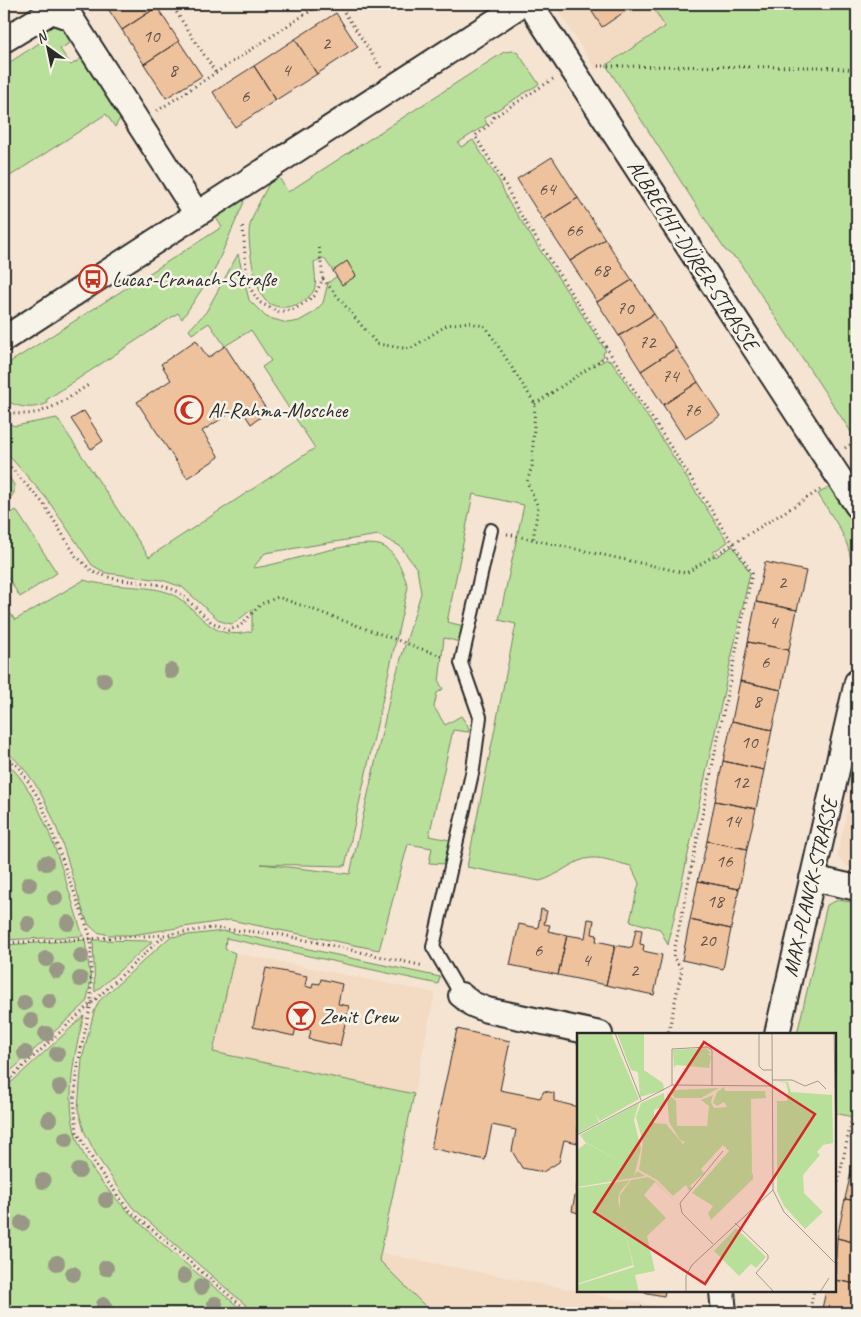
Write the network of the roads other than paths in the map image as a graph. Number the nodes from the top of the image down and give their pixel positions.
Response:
1 (522, 4) edge
2 (530, 4) edge
3 (4, 40) edge
4 (197, 214) junction
5 (4, 340) edge
6 (857, 505) edge
7 (490, 530) road end
8 (857, 682) edge
9 (812, 878) junction
10 (857, 888) edge
11 (461, 995) joint
12 (595, 1033) edge
13 (777, 1033) edge
14 (722, 1292) edge
15 (724, 1313) edge

1 - 4 street
2 - 6 street, ALBRECHT-DÜRER-STRASSE
3 - 4 street
4 - 5 street
7 - 11 lane
8 - 9 street, MAX-PLANCK-STRASSE
9 - 10 street
9 - 13 street, MAX-PLANCK-STRASSE
11 - 12 street
14 - 15 street

